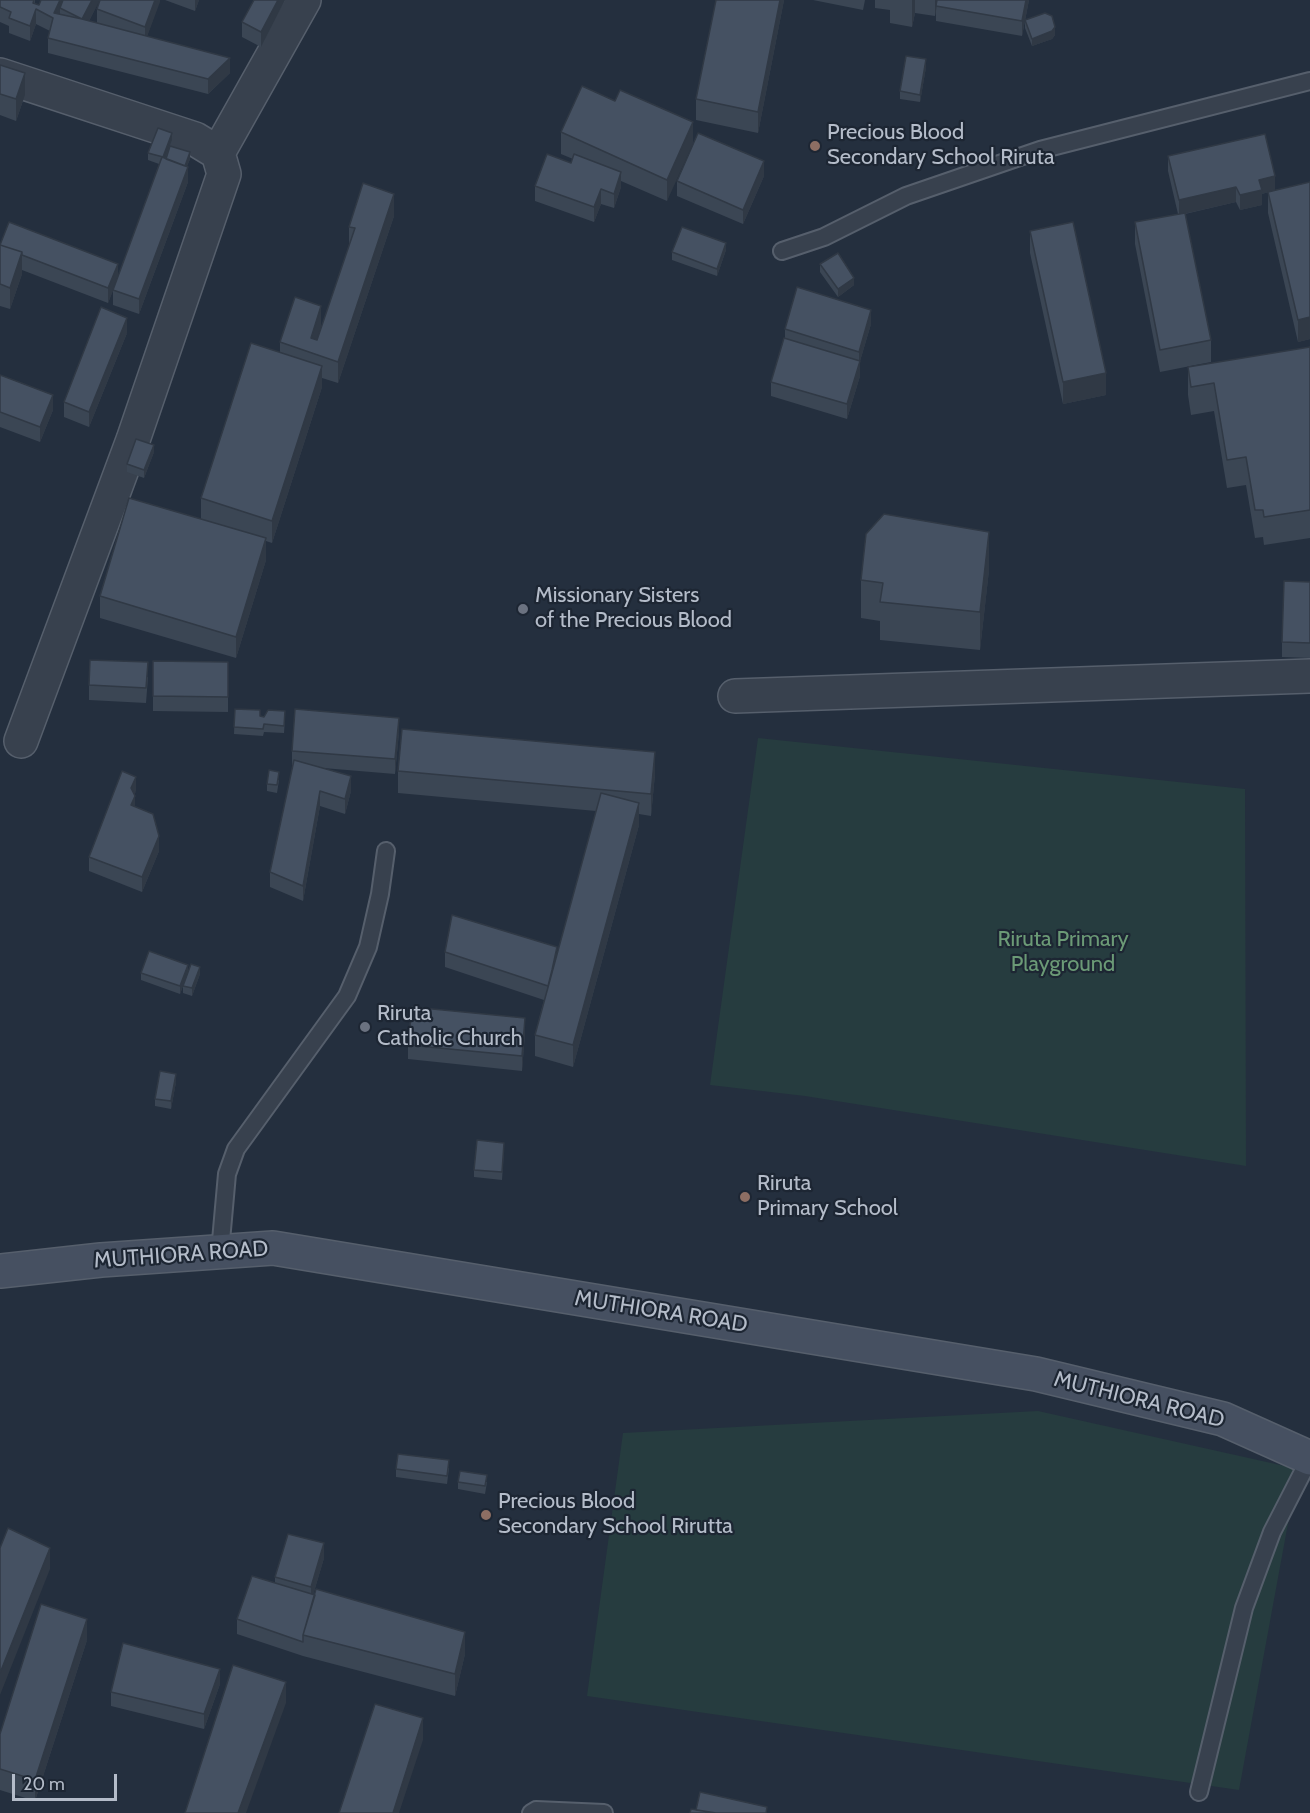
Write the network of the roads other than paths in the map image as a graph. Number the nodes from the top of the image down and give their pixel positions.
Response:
1 (304, 0) edge
2 (0, 75) edge
3 (1310, 81) edge
4 (218, 153) junction
5 (782, 251) dead end
6 (1310, 676) edge
7 (735, 696) dead end
8 (21, 741) dead end
9 (386, 851) dead end
10 (220, 1251) junction
11 (0, 1271) edge
12 (1310, 1458) edge
13 (1199, 1792) dead end
14 (531, 1813) edge
15 (604, 1813) edge

1 - 4 street
2 - 4 street
3 - 5 lane
4 - 8 street
6 - 7 street
9 - 10 lane
10 - 11 street, MUTHIORA ROAD
10 - 12 street, MUTHIORA ROAD
12 - 13 lane
14 - 15 lane

